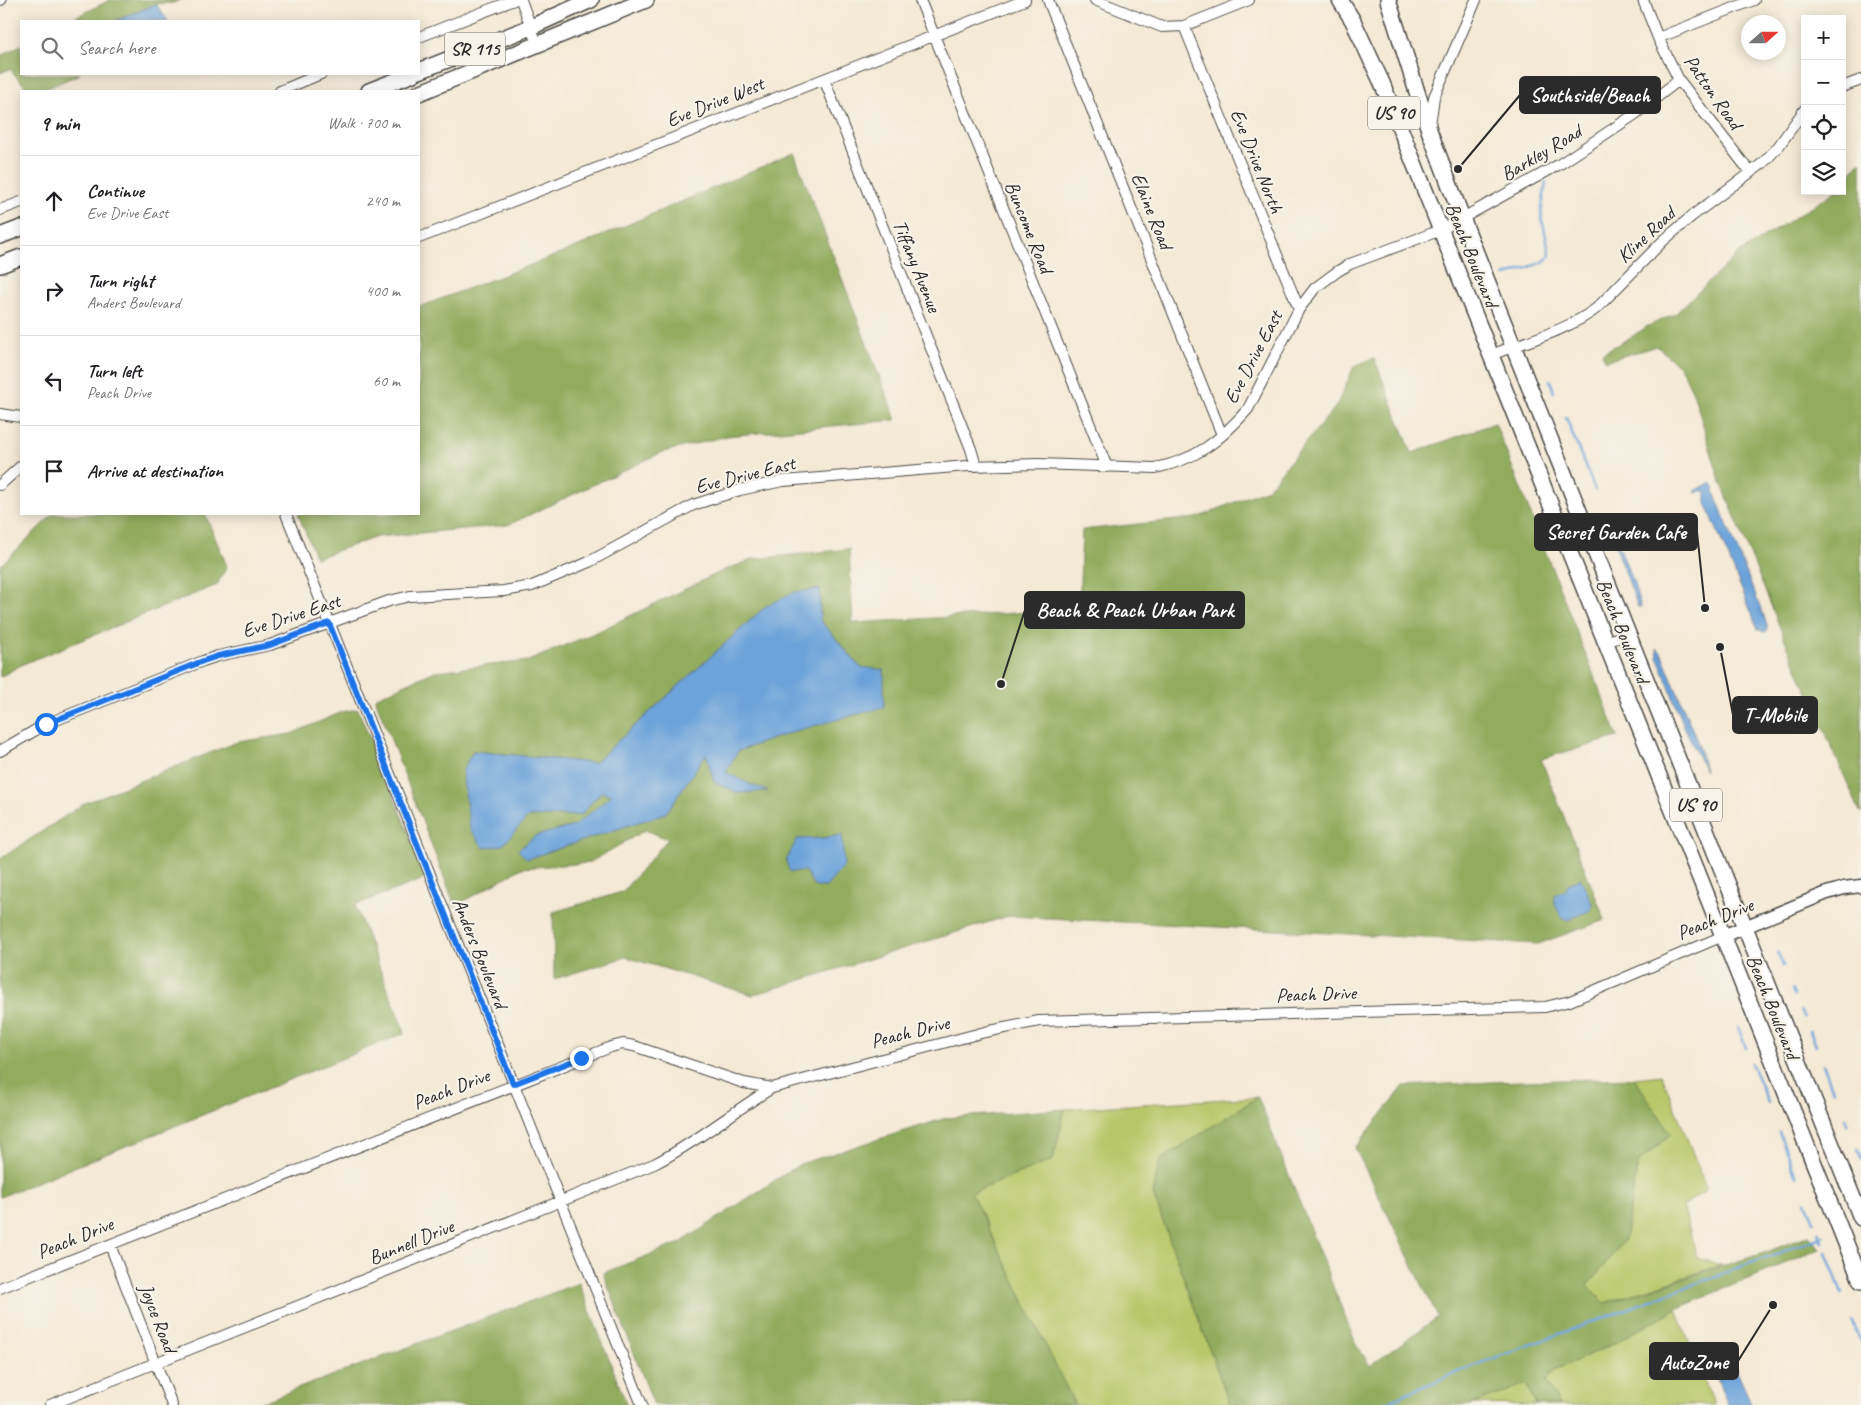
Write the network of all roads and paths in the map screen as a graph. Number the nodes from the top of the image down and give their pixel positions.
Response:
1 (514, 0) edge
2 (521, 0) edge
3 (591, 0) edge
4 (646, 0) edge
5 (920, 0) edge
6 (1026, 0) edge
7 (1048, 0) edge
8 (1095, 0) edge
9 (1249, 0) edge
10 (1340, 0) edge
11 (1388, 0) edge
12 (1643, 0) edge
13 (1754, 0) edge
14 (1475, 4) edge
15 (1184, 26) junction
16 (531, 27) junction
17 (934, 35) junction
18 (420, 37) edge
19 (1658, 38) junction
20 (537, 44) junction
21 (420, 72) edge
22 (319, 75) edge
23 (410, 75) edge
24 (824, 79) junction
25 (1679, 80) junction
26 (1861, 80) edge
27 (1846, 86) edge
28 (282, 90) edge
29 (372, 90) edge
30 (420, 93) edge
31 (1801, 115) edge
32 (1429, 130) junction
33 (1750, 172) junction
34 (20, 202) edge
35 (0, 210) edge
36 (1462, 218) junction
37 (20, 228) edge
38 (1441, 230) junction
39 (0, 236) edge
40 (420, 238) edge
41 (20, 256) edge
42 (0, 265) edge
43 (1299, 309) junction
44 (1514, 346) junction
45 (1491, 354) junction
46 (0, 414) edge
47 (20, 417) edge
48 (1222, 435) junction
49 (976, 466) junction
50 (20, 467) edge
51 (1107, 467) junction
52 (0, 485) edge
53 (286, 515) edge
54 (329, 623) junction
55 (1628, 634) junction
56 (1606, 642) junction
57 (0, 751) edge
58 (1861, 886) edge
59 (1745, 927) junction
60 (1723, 936) junction
61 (513, 1084) junction
62 (772, 1088) junction
63 (560, 1201) junction
64 (1861, 1218) edge
65 (110, 1245) junction
66 (1861, 1281) edge
67 (0, 1288) edge
68 (156, 1361) junction
69 (50, 1405) edge
70 (172, 1405) edge
71 (642, 1405) edge

1 - 18 street
2 - 16 street
3 - 16 highway, SR 115
4 - 20 highway, SR 115
5 - 17 street, Buncome Road
6 - 17 street, Eve Drive West
7 - 48 street, Elaine Road
8 - 15 street
9 - 15 street
10 - 38 highway, Beach Boulevard / US 90
11 - 32 highway, US 90
12 - 19 street, Patton Road
13 - 19 street
14 - 32 street
15 - 43 street, Eve Drive North
16 - 20 street
16 - 21 highway, SR 115
17 - 24 street, Eve Drive West
17 - 51 street, Buncome Road
19 - 25 street, Patton Road
20 - 30 highway, SR 115
22 - 28 street
23 - 29 highway
24 - 40 street, Eve Drive West
24 - 49 street, Tiffany Avenue
25 - 33 street, Patton Road
25 - 36 street, Barkley Road
26 - 27 street
31 - 33 street, Kline Road
32 - 36 highway, US 90
33 - 44 street, Kline Road
34 - 35 street
36 - 38 street, Barkley Road
36 - 44 highway, US 90
37 - 39 highway
38 - 43 street, Eve Drive East
38 - 45 highway, Beach Boulevard / US 90
41 - 42 highway
43 - 48 street, Eve Drive East
44 - 45 street, Kline Road
44 - 55 highway, US 90
45 - 56 highway, Beach Boulevard / US 90
46 - 47 street
48 - 51 street, Eve Drive East
49 - 51 street, Eve Drive East
49 - 54 street, Eve Drive East
50 - 52 street
53 - 54 street, Anders Boulevard
54 - 57 street, Eve Drive East
54 - 61 street, Anders Boulevard
55 - 56 street
55 - 59 highway, US 90
56 - 60 highway, Beach Boulevard / US 90
58 - 59 main road, Peach Drive
59 - 60 main road, Peach Drive
59 - 64 highway, US 90
60 - 62 street, Peach Drive
60 - 66 highway, Beach Boulevard / US 90
61 - 62 street, Peach Drive
61 - 63 street, Anders Boulevard
61 - 65 street, Peach Drive
62 - 63 street, Bunnell Drive
63 - 68 street, Bunnell Drive
63 - 71 street, Anders Boulevard
65 - 67 street, Peach Drive
65 - 68 street, Joyce Road
68 - 69 street, Bunnell Drive
68 - 70 street, Joyce Road

